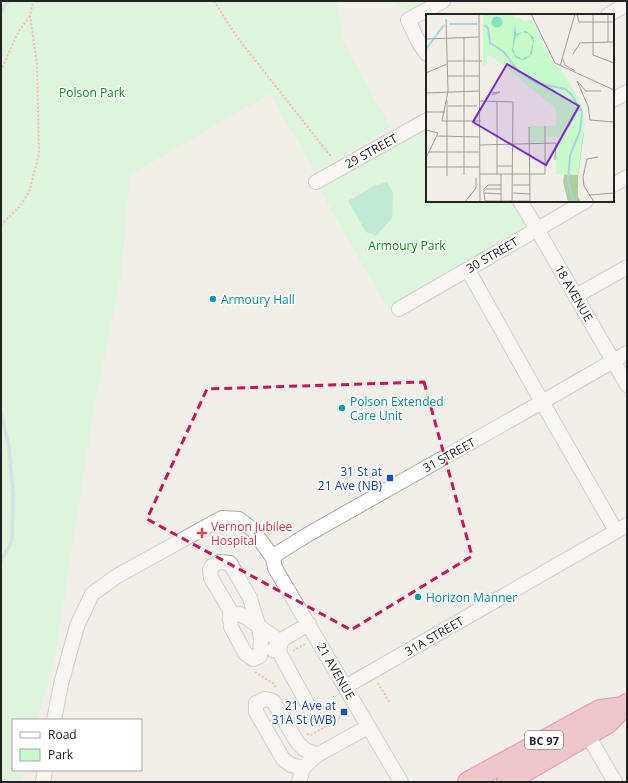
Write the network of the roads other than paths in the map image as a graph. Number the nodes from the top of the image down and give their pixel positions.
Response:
1 (443, 1) edge
2 (627, 4) edge
3 (610, 14) edge
4 (426, 52) edge
5 (627, 92) edge
6 (614, 99) edge
7 (426, 121) edge
8 (627, 177) edge
9 (316, 182) dead end
10 (614, 184) edge
11 (521, 202) edge
12 (584, 202) edge
13 (537, 229) junction
14 (627, 267) edge
15 (468, 270) junction
16 (576, 296) junction
17 (399, 310) dead end
18 (627, 353) edge
19 (613, 361) junction
20 (627, 385) edge
21 (542, 402) junction
22 (622, 528) edge
23 (274, 558) junction
24 (230, 618) junction
25 (309, 624) junction
26 (259, 627) junction
27 (284, 649) junction
28 (260, 656) junction
29 (345, 687) junction
30 (625, 705) edge
31 (313, 714) dead end
32 (54, 719) edge
33 (368, 727) junction
34 (584, 728) junction
35 (317, 755) junction
36 (303, 768) junction
37 (45, 771) edge
38 (43, 782) edge
39 (299, 782) edge
40 (401, 782) edge
41 (468, 782) edge
42 (507, 782) edge
43 (615, 782) edge

1 - 4 street
2 - 3 street
5 - 6 street
7 - 9 street, 29 STREET
8 - 10 street
11 - 13 street, 18 AVENUE
12 - 13 street, 30 STREET
13 - 15 street, 30 STREET
13 - 16 street, 18 AVENUE
14 - 16 street
15 - 17 street, 30 STREET
15 - 21 street
16 - 19 street, 18 AVENUE
18 - 19 street, 31 STREET
19 - 20 street, 18 AVENUE
19 - 21 street, 31 STREET
21 - 22 street
21 - 23 street, 31 STREET
22 - 29 street, 31A STREET
23 - 25 street, 21 AVENUE
23 - 32 street, 21 AVENUE
24 - 26 street
24 - 26 street
24 - 28 street
25 - 27 street
25 - 29 street, 21 AVENUE
26 - 27 street
26 - 28 street
27 - 28 street
27 - 31 street
29 - 33 street, 21 AVENUE
30 - 34 highway, BC 97
33 - 35 street
33 - 40 street, 21 AVENUE
34 - 41 highway, BC 97
34 - 42 highway, BC 97
34 - 43 street
35 - 36 street
35 - 36 street
36 - 39 street
37 - 38 street

